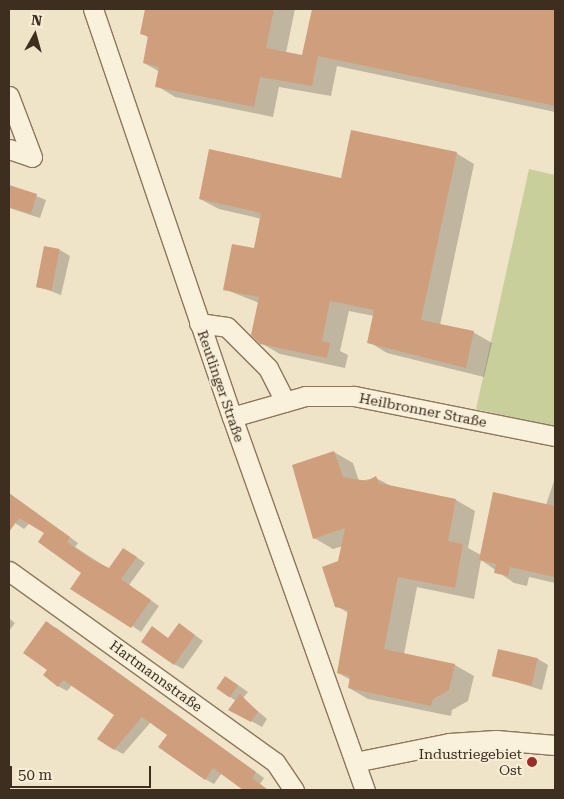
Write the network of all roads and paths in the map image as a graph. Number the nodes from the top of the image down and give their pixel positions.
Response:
1 (93, 9) edge
2 (9, 96) edge
3 (9, 149) edge
4 (199, 323) junction
5 (285, 402) junction
6 (232, 418) junction
7 (555, 436) edge
8 (9, 571) edge
9 (555, 745) edge
10 (355, 762) junction
11 (294, 790) edge
12 (365, 790) edge

1 - 4 street, Reutlinger Straße
2 - 3 street
4 - 5 street
4 - 6 street, Reutlinger Straße
5 - 6 street, Heilbronner Straße
5 - 7 street, Heilbronner Straße
6 - 10 street, Reutlinger Straße
8 - 11 street, Hartmannstraße
9 - 10 street
10 - 12 street, Reutlinger Straße

